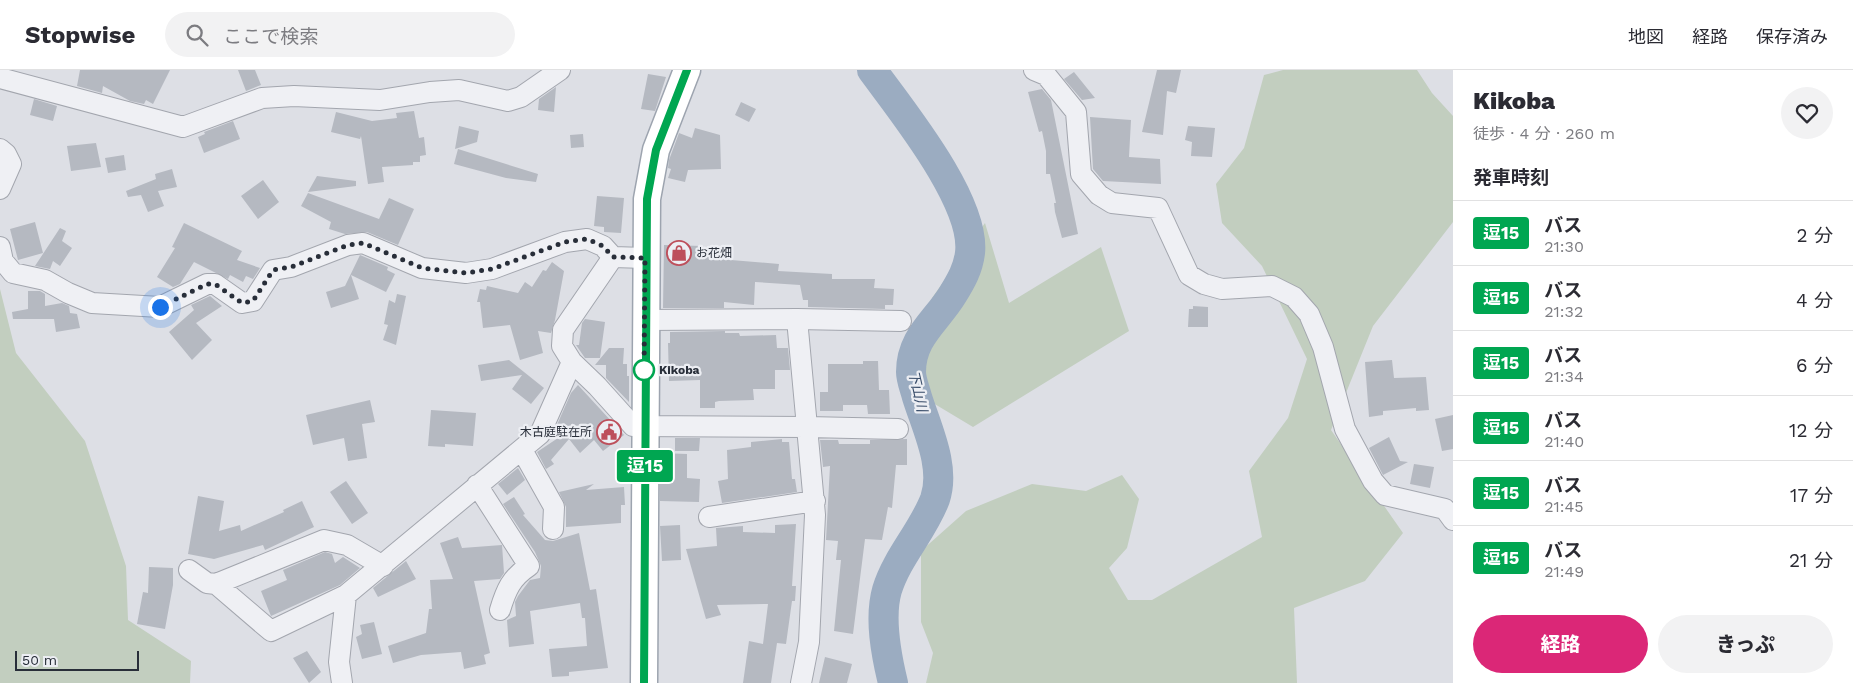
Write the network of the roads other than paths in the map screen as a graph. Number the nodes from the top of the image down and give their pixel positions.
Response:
1 (560, 70) edge
2 (687, 70) edge
3 (1034, 70) edge
4 (0, 78) edge
5 (0, 149) edge
6 (0, 189) edge
7 (0, 247) edge
8 (613, 257) junction
9 (645, 258) junction
10 (797, 319) junction
11 (644, 320) junction
12 (901, 320) dead end
13 (572, 362) junction
14 (807, 427) junction
15 (645, 428) junction
16 (898, 429) dead end
17 (522, 450) junction
18 (477, 485) junction
19 (815, 501) junction
20 (709, 517) dead end
21 (1453, 520) edge
22 (553, 529) dead end
23 (383, 566) junction
24 (189, 570) dead end
25 (216, 584) junction
26 (346, 595) junction
27 (500, 610) dead end
28 (342, 683) edge
29 (644, 683) edge
30 (801, 683) edge

1 - 4 street
2 - 9 main road
3 - 21 street
5 - 6 street
7 - 8 street
8 - 9 street
8 - 13 street
9 - 11 main road
10 - 11 street
10 - 12 street
10 - 14 street
11 - 15 main road
13 - 15 street
13 - 17 street
14 - 15 street
14 - 16 street
14 - 19 street
15 - 29 main road
17 - 18 street
17 - 22 street
18 - 23 street
18 - 27 street
19 - 20 street
19 - 30 street
23 - 25 street
23 - 26 street
24 - 25 street
25 - 26 street
26 - 28 street

